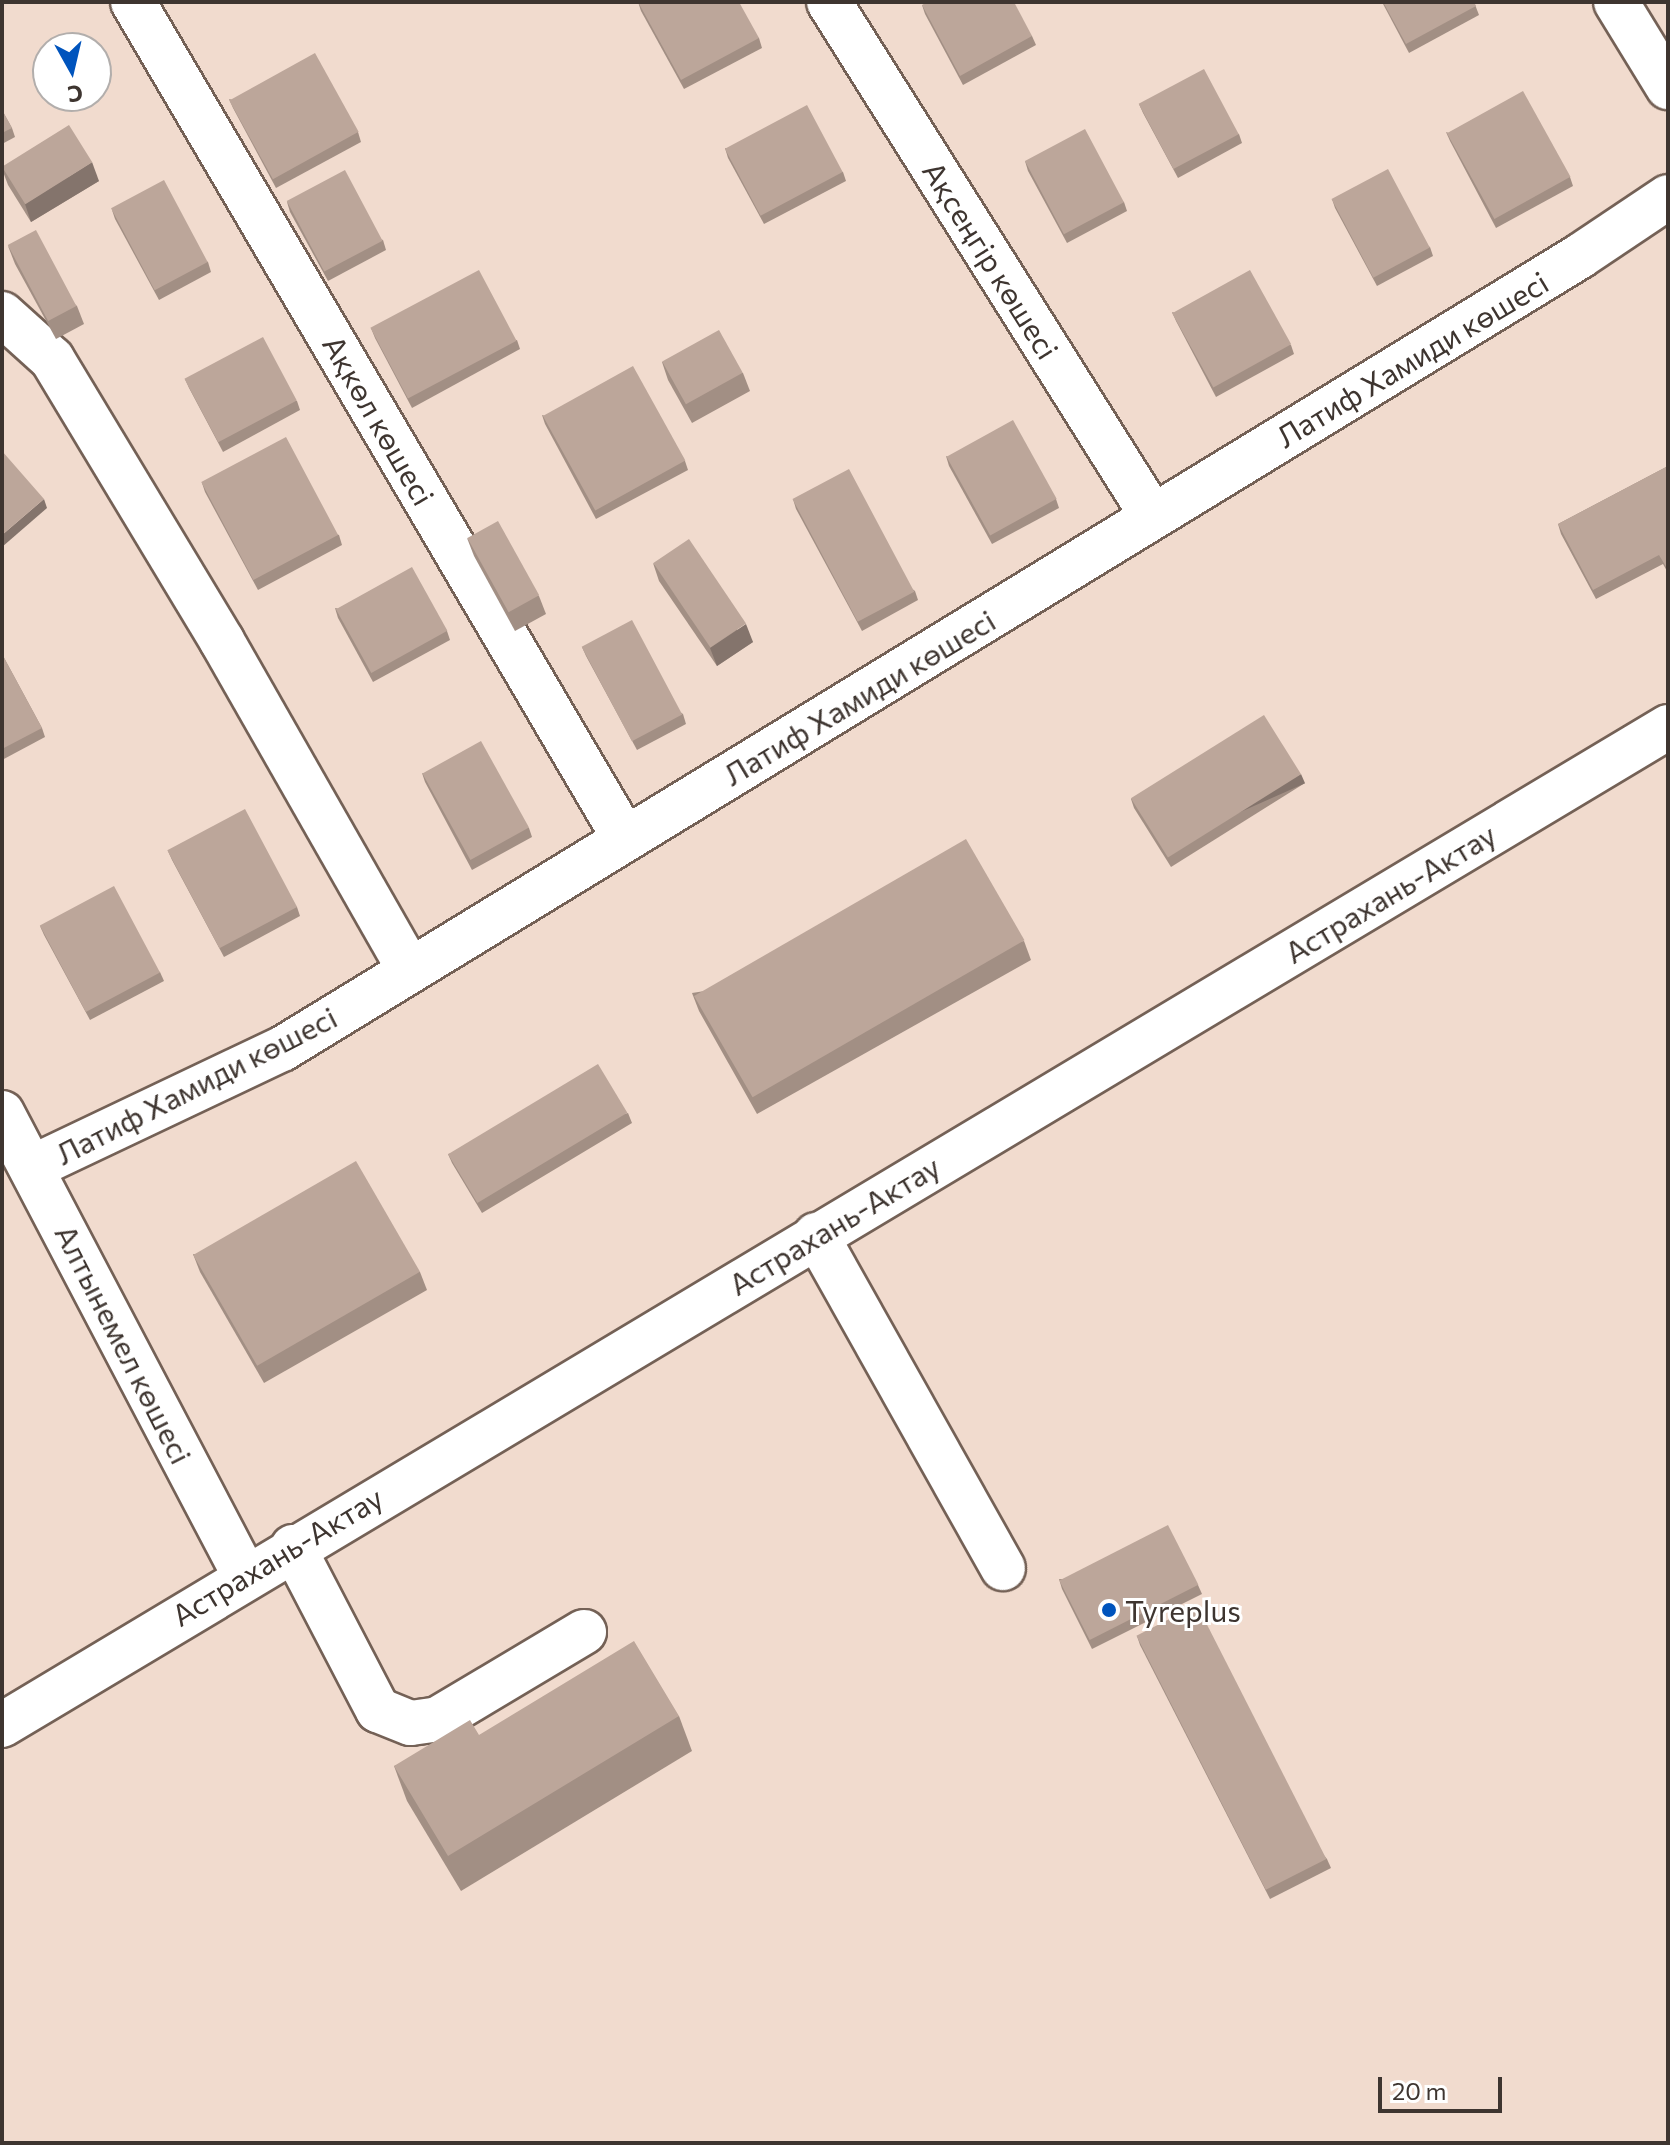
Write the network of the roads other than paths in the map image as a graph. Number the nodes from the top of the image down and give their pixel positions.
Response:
1 (133, 2) edge
2 (829, 2) edge
3 (1616, 2) edge
4 (1668, 87) edge
5 (1668, 197) edge
6 (2, 314) edge
7 (1153, 517) junction
8 (1668, 727) edge
9 (625, 839) junction
10 (410, 970) junction
11 (2, 1113) edge
12 (33, 1167) junction
13 (816, 1235) junction
14 (293, 1547) junction
15 (1003, 1568) dead end
16 (245, 1576) junction
17 (584, 1632) dead end
18 (137, 1640) junction
19 (2, 1692) edge
20 (2, 1725) edge

1 - 9 main road, Ақкөл көшесі
2 - 7 main road, Ақсеңгір көшесі
3 - 4 main road
5 - 7 main road, Латиф Хамиди көшесі
6 - 10 main road
7 - 9 main road, Латиф Хамиди көшесі
8 - 13 main road, Астрахань-Актау
9 - 10 main road, Латиф Хамиди көшесі
10 - 12 main road, Латиф Хамиди көшесі
11 - 12 main road, Алтынемел көшесі
12 - 16 main road, Алтынемел көшесі
13 - 14 main road, Астрахань-Актау
13 - 15 main road
14 - 16 main road, Астрахань-Актау
14 - 17 main road
16 - 18 main road, Астрахань-Актау
18 - 19 main road
18 - 20 main road, Астрахань-Актау

